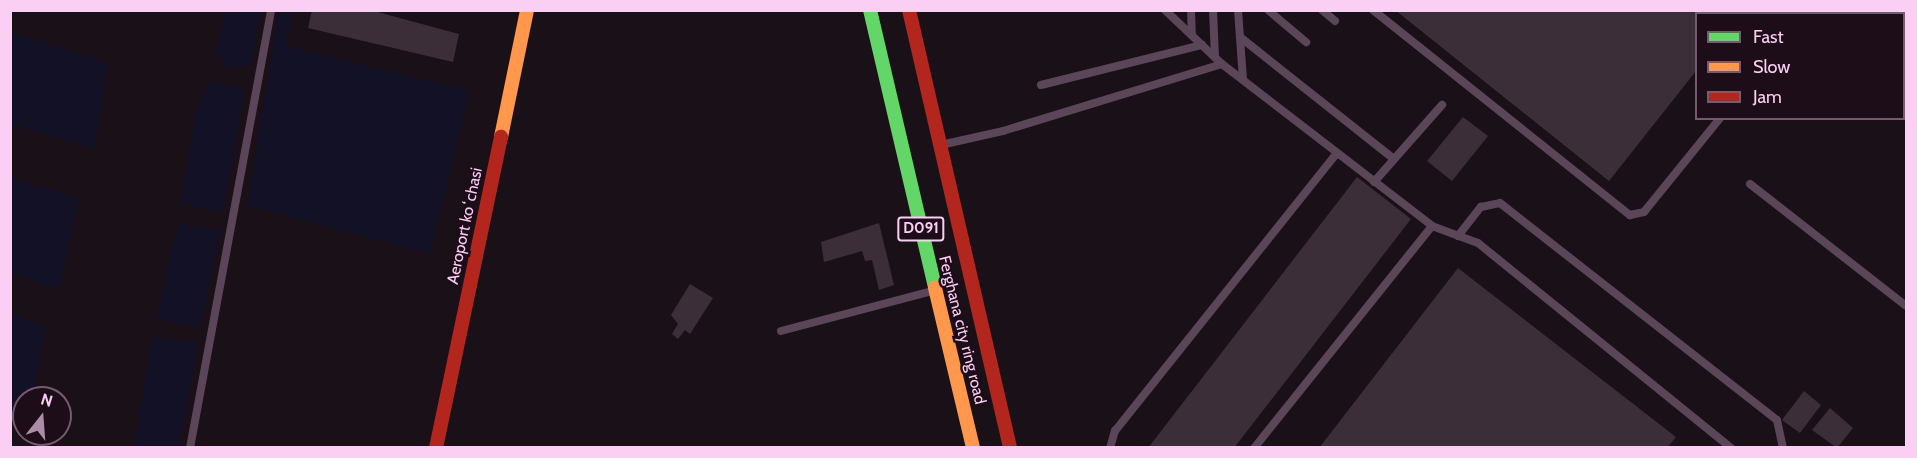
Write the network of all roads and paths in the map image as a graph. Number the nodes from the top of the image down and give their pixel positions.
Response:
1 (271, 10) edge
2 (527, 10) edge
3 (870, 10) edge
4 (909, 10) edge
5 (1166, 10) edge
6 (1191, 10) edge
7 (1213, 10) edge
8 (1238, 10) edge
9 (1268, 10) edge
10 (1322, 10) edge
11 (1373, 10) edge
12 (1335, 21) dead end
13 (1192, 35) junction
14 (1240, 37) junction
15 (1306, 42) dead end
16 (1202, 45) junction
17 (1215, 57) junction
18 (1222, 64) junction
19 (1243, 80) junction
20 (1041, 85) dead end
21 (1442, 105) dead end
22 (1718, 120) edge
23 (939, 145) junction
24 (1337, 153) junction
25 (1394, 159) junction
26 (1374, 182) junction
27 (1750, 184) dead end
28 (1432, 226) junction
29 (1458, 236) junction
30 (935, 290) junction
31 (1906, 306) edge
32 (782, 331) dead end
33 (190, 447) edge
34 (436, 447) edge
35 (973, 447) edge
36 (1010, 447) edge
37 (1110, 447) edge
38 (1254, 447) edge
39 (1731, 447) edge
40 (1784, 447) edge

1 - 33 lane
2 - 34 main road, Aeroport koʻchasi
3 - 30 main road, Ferghana city ring road / D091
4 - 23 main road, Ferghana city ring road / D091
5 - 13 lane
6 - 13 lane
7 - 17 lane
8 - 14 lane
9 - 15 lane
10 - 12 lane
11 - 22 lane
13 - 16 lane
14 - 19 lane
14 - 25 lane
16 - 17 lane
16 - 20 lane
17 - 18 lane
18 - 19 lane
18 - 23 lane
19 - 24 lane
21 - 25 lane
23 - 36 main road, Ferghana city ring road / D091
24 - 26 lane
24 - 37 lane
25 - 26 lane
26 - 28 lane
27 - 31 lane
28 - 29 lane
28 - 38 lane
29 - 39 lane
29 - 40 lane
30 - 32 lane
30 - 35 main road, Ferghana city ring road / D091

